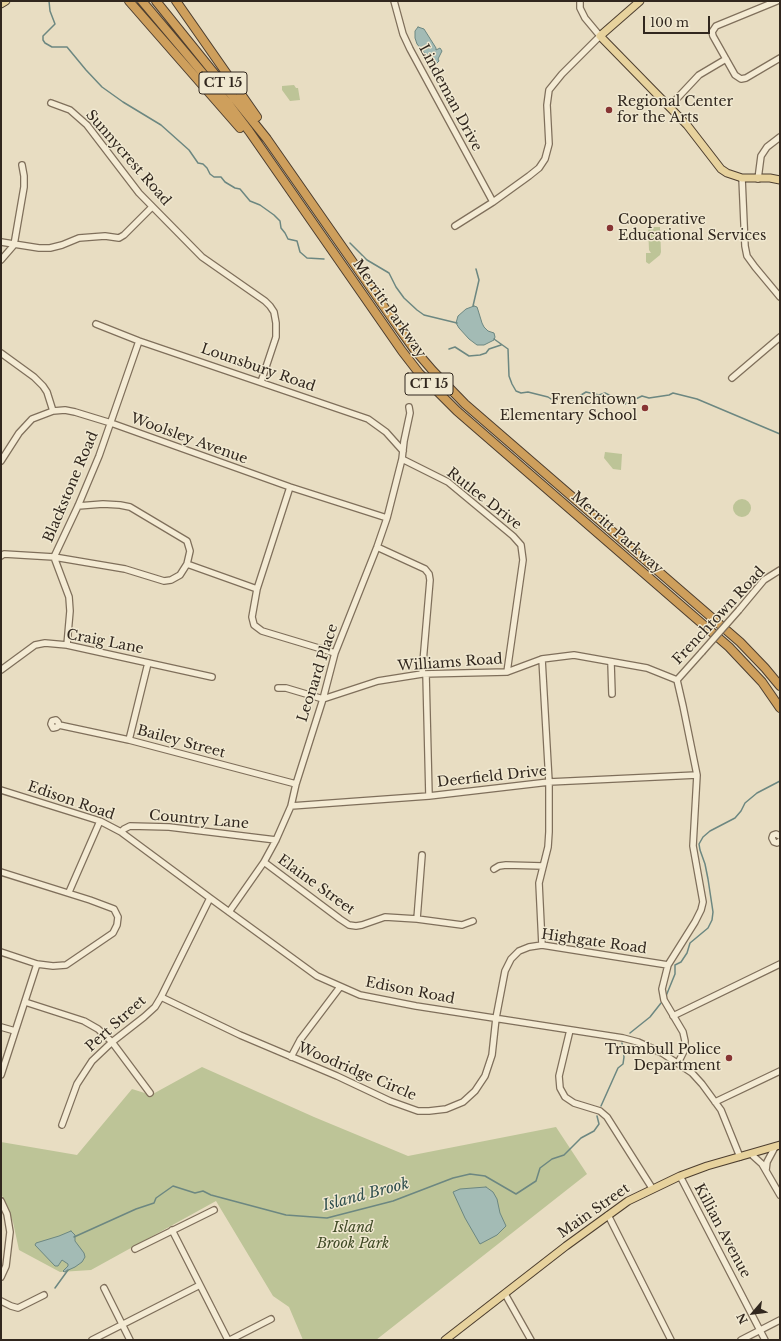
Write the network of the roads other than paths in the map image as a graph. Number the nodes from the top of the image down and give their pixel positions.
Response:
1 (129, 1) edge
2 (142, 1) edge
3 (156, 1) edge
4 (176, 1) edge
5 (394, 1) edge
6 (580, 1) edge
7 (640, 1) edge
8 (777, 1) edge
9 (600, 36) junction
10 (780, 58) edge
11 (726, 59) junction
12 (51, 103) dead end
13 (669, 106) junction
14 (780, 137) edge
15 (22, 165) dead end
16 (287, 167) junction
17 (742, 178) junction
18 (758, 179) junction
19 (283, 180) junction
20 (780, 180) edge
21 (493, 202) junction
22 (152, 206) junction
23 (455, 226) dead end
24 (1, 242) edge
25 (14, 245) junction
26 (1, 260) edge
27 (780, 297) edge
28 (96, 324) dead end
29 (780, 337) edge
30 (139, 341) junction
31 (1, 353) edge
32 (732, 378) dead end
33 (261, 382) junction
34 (409, 407) dead end
35 (52, 410) junction
36 (110, 423) junction
37 (403, 451) junction
38 (402, 459) junction
39 (1, 461) edge
40 (290, 488) junction
41 (78, 506) junction
42 (387, 518) junction
43 (378, 547) junction
44 (1, 556) edge
45 (54, 557) junction
46 (187, 564) junction
47 (780, 570) edge
48 (257, 589) junction
49 (67, 645) junction
50 (335, 653) junction
51 (542, 659) junction
52 (148, 663) junction
53 (611, 663) junction
54 (1, 670) edge
55 (507, 672) junction
56 (424, 674) junction
57 (212, 677) dead end
58 (677, 680) junction
59 (780, 686) edge
60 (278, 688) dead end
61 (612, 694) dead end
62 (323, 699) junction
63 (780, 708) edge
64 (59, 725) dead end
65 (129, 740) junction
66 (697, 775) junction
67 (549, 782) junction
68 (296, 784) junction
69 (1, 790) edge
70 (429, 796) junction
71 (291, 806) junction
72 (100, 821) junction
73 (121, 832) junction
74 (780, 836) edge
75 (276, 840) junction
76 (780, 843) edge
77 (422, 855) dead end
78 (264, 862) junction
79 (543, 866) junction
80 (494, 869) dead end
81 (1, 872) edge
82 (70, 892) junction
83 (210, 898) junction
84 (229, 912) junction
85 (417, 919) junction
86 (473, 921) dead end
87 (542, 944) junction
88 (1, 952) edge
89 (37, 964) junction
90 (668, 965) junction
91 (779, 967) edge
92 (340, 987) junction
93 (161, 997) junction
94 (25, 1002) junction
95 (673, 1016) junction
96 (496, 1018) junction
97 (1, 1027) edge
98 (570, 1030) junction
99 (15, 1032) junction
100 (112, 1042) junction
101 (291, 1057) junction
102 (678, 1063) junction
103 (780, 1071) edge
104 (1, 1075) edge
105 (150, 1093) dead end
106 (715, 1102) junction
107 (62, 1124) dead end
108 (778, 1146) edge
109 (751, 1154) junction
110 (740, 1157) junction
111 (766, 1170) junction
112 (680, 1176) junction
113 (652, 1188) junction
114 (780, 1195) edge
115 (1, 1201) edge
116 (214, 1210) dead end
117 (608, 1215) junction
118 (172, 1230) junction
119 (135, 1249) dead end
120 (1, 1277) edge
121 (200, 1286) junction
122 (104, 1288) dead end
123 (505, 1294) junction
124 (44, 1295) dead end
125 (1, 1301) edge
126 (271, 1319) dead end
127 (780, 1320) edge
128 (123, 1324) junction
129 (760, 1330) junction
130 (92, 1340) edge
131 (130, 1340) edge
132 (229, 1340) edge
133 (445, 1340) edge
134 (531, 1340) edge
135 (671, 1340) edge
136 (741, 1340) edge
137 (765, 1340) edge

1 - 19 highway
2 - 19 highway, Merritt Parkway / CT 15
3 - 16 highway, Merritt Parkway / CT 15
4 - 16 highway
5 - 21 street, Lindeman Drive
6 - 9 street
7 - 9 main road
8 - 11 street
9 - 13 main road
9 - 21 street
10 - 11 street
11 - 13 street
12 - 22 street, Sunnycrest Road
13 - 17 main road
14 - 18 street
15 - 25 street
16 - 59 highway, Merritt Parkway / CT 15
17 - 18 main road
17 - 27 street
18 - 20 main road
19 - 63 highway, Merritt Parkway / CT 15
21 - 23 street
22 - 25 street
22 - 33 street, Sunnycrest Road
24 - 25 street
25 - 26 street
28 - 30 street, Lounsbury Road
29 - 32 street
30 - 33 street, Lounsbury Road
30 - 36 street, Blackstone Road
31 - 35 street
33 - 37 street, Lounsbury Road
34 - 37 street, Leonard Place
35 - 36 street, Woolsley Avenue
35 - 39 street
36 - 40 street, Woolsley Avenue
36 - 41 street, Blackstone Road
37 - 38 street, Leonard Place
38 - 42 street, Leonard Place
38 - 55 street, Rutlee Drive
40 - 42 street, Woolsley Avenue
40 - 48 street
41 - 45 street, Blackstone Road
41 - 46 street
42 - 43 street, Leonard Place
43 - 50 street, Leonard Place
43 - 56 street
44 - 45 street
45 - 46 street
45 - 49 street, Blackstone Road
46 - 48 street
47 - 58 street, Frenchtown Road, bridge
48 - 50 street
49 - 52 street, Craig Lane
49 - 54 street, Craig Lane
50 - 62 street, Leonard Place
51 - 53 street, Williams Road
51 - 55 street, Williams Road
51 - 67 street
52 - 57 street, Craig Lane
52 - 65 street
53 - 58 street, Williams Road
53 - 61 street
55 - 56 street, Williams Road
56 - 62 street, Williams Road
56 - 70 street
58 - 66 street
60 - 62 street
62 - 68 street, Leonard Place
64 - 65 street, Bailey Street
65 - 68 street, Bailey Street
66 - 67 street, Deerfield Drive
66 - 90 street
67 - 70 street, Deerfield Drive
67 - 79 street
68 - 71 street, Leonard Place
69 - 72 street, Edison Road
70 - 71 street, Deerfield Drive
71 - 75 street, Leonard Place
72 - 73 street, Edison Road
72 - 82 street
73 - 75 street, Country Lane
73 - 83 street, Edison Road
74 - 76 street
75 - 78 street, Leonard Place
77 - 85 street
78 - 84 street, Leonard Place
78 - 85 street, Elaine Street
79 - 80 street
79 - 87 street
81 - 82 street
82 - 89 street
83 - 84 street, Edison Road
83 - 93 street, Pert Street
84 - 92 street, Edison Road
85 - 86 street, Elaine Street
87 - 90 street, Highgate Road
87 - 96 street, Highgate Road
88 - 89 street
89 - 94 street
90 - 95 street
91 - 95 street
92 - 96 street, Edison Road
92 - 101 street
93 - 100 street, Pert Street
93 - 101 street, Woodridge Circle
94 - 99 street
94 - 100 street
95 - 102 street
96 - 98 street, Edison Road
96 - 101 street, Woodridge Circle
97 - 99 street
98 - 102 street, Edison Road
98 - 113 street
99 - 104 street
100 - 105 street
100 - 107 street, Pert Street
102 - 106 street, Edison Road
103 - 106 street
106 - 110 street, Edison Road
108 - 109 main road, Main Street
108 - 111 street
109 - 110 main road, Main Street
109 - 111 street
110 - 112 main road, Main Street
111 - 114 street
112 - 113 main road, Main Street
112 - 129 street, Killian Avenue
113 - 117 main road, Main Street
115 - 120 street
116 - 118 street
117 - 123 main road, Main Street
117 - 135 street
118 - 119 street
118 - 121 street
121 - 128 street
121 - 132 street
122 - 128 street
123 - 133 main road, Main Street
123 - 134 street
124 - 125 street
126 - 132 street
127 - 129 street
128 - 130 street
128 - 131 street
129 - 136 street
129 - 137 street, Killian Avenue

